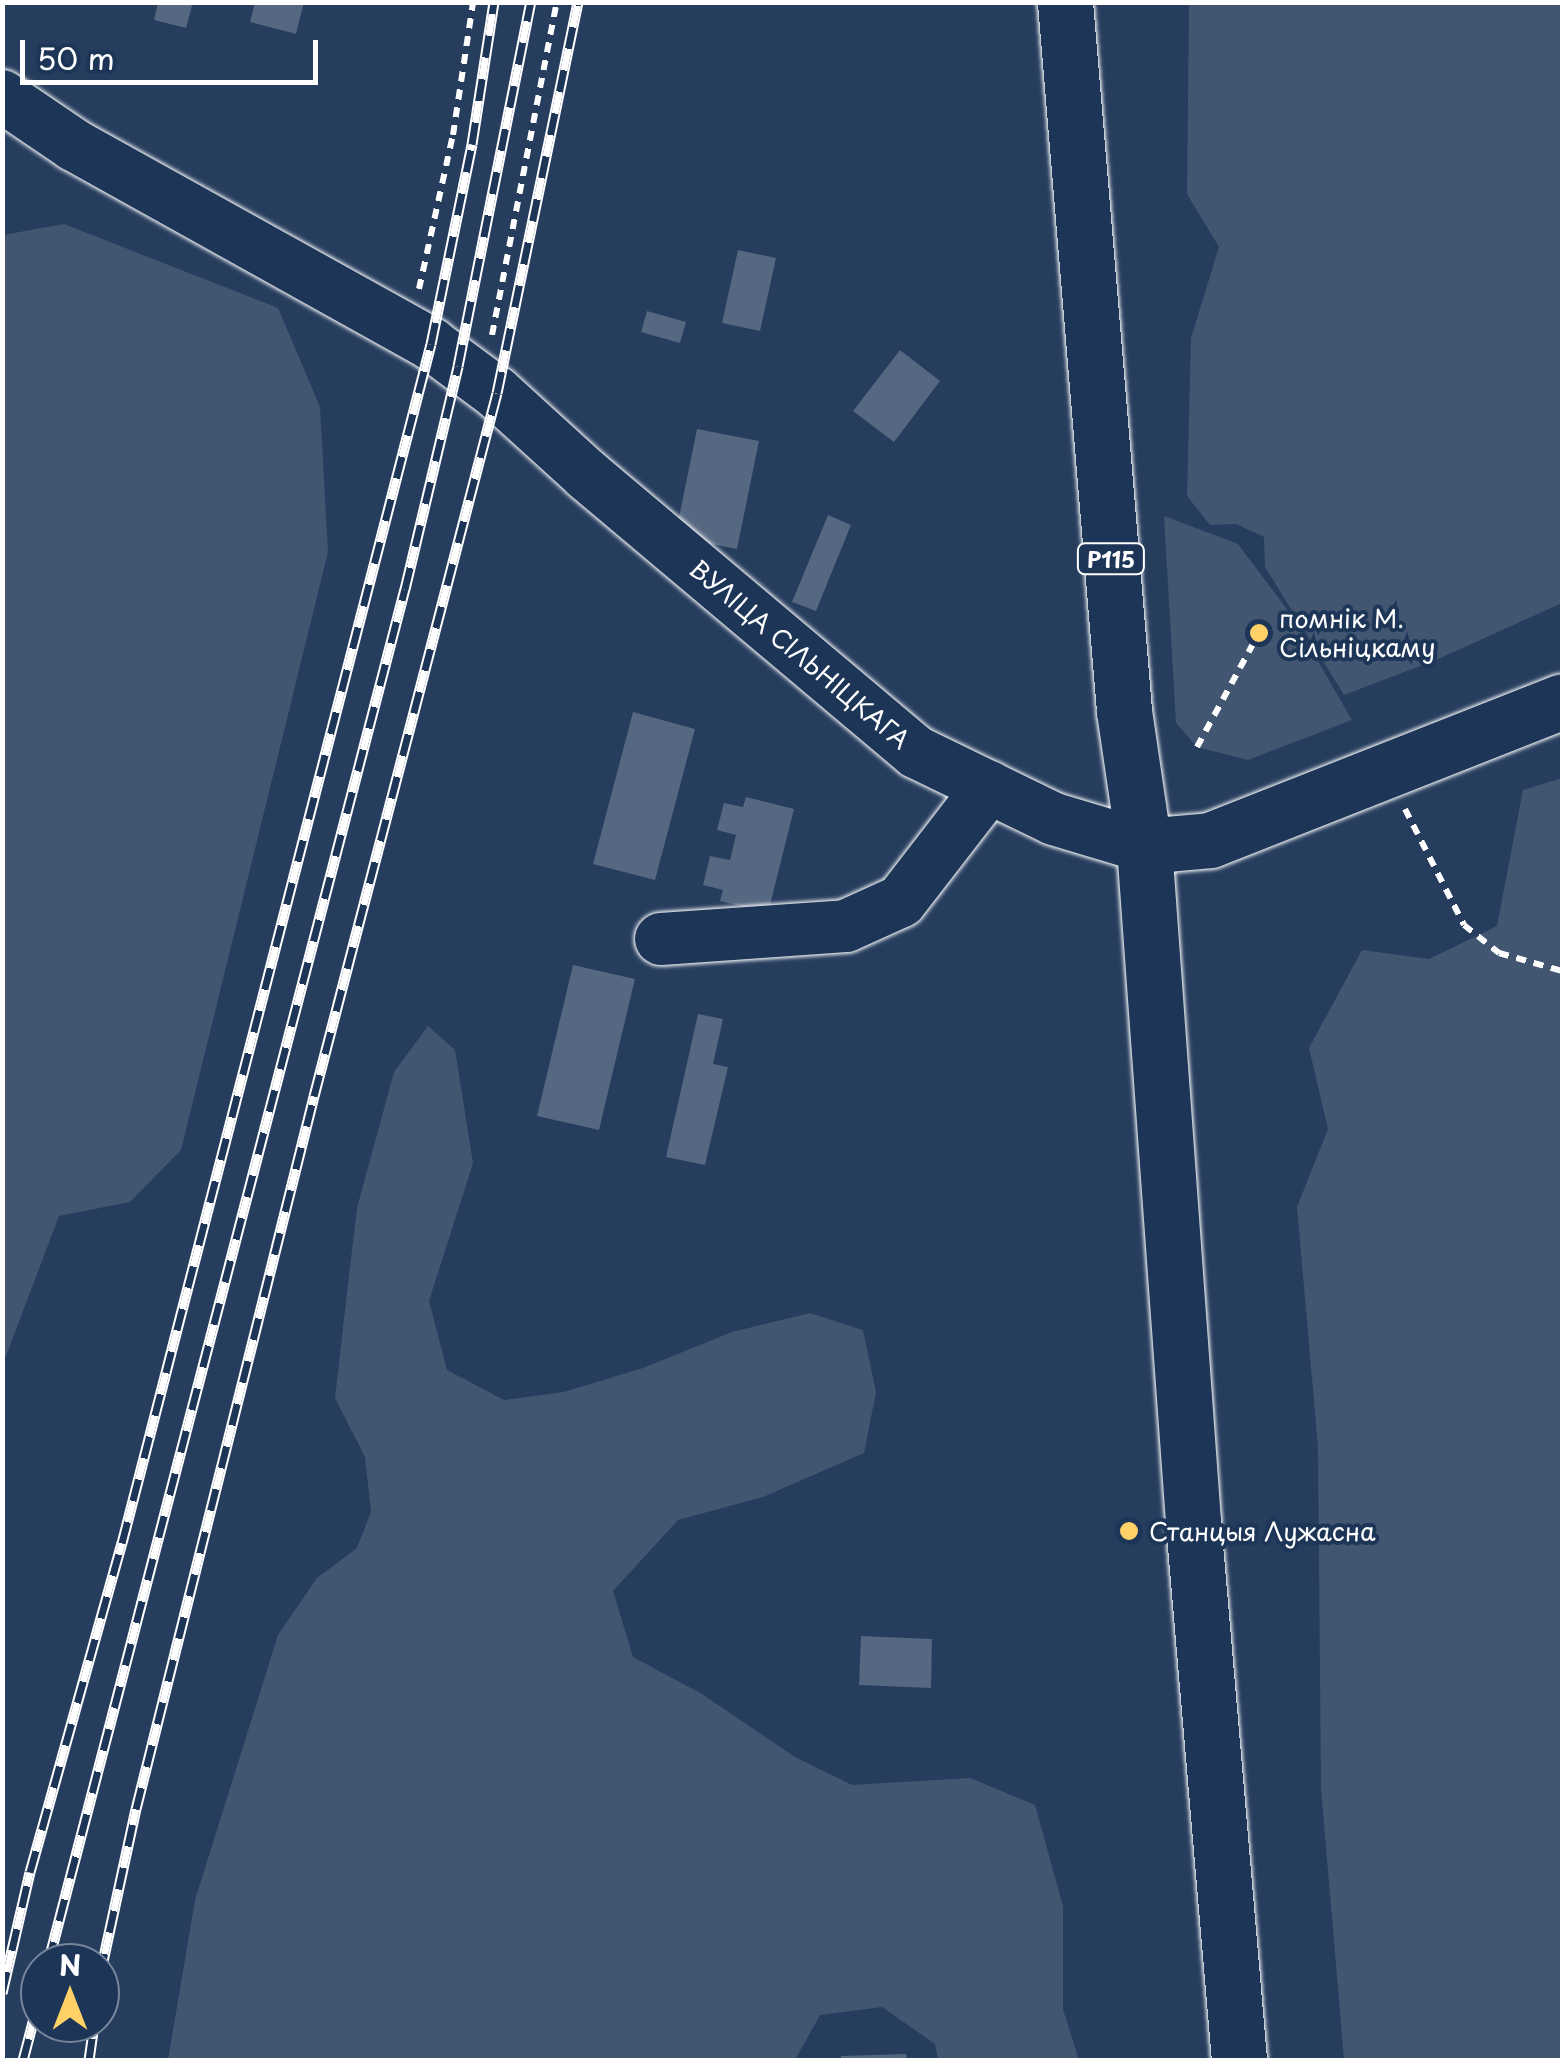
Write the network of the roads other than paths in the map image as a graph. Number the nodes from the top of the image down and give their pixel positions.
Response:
1 (1065, 2) edge
2 (2, 96) edge
3 (1562, 701) edge
4 (989, 787) junction
5 (1144, 846) junction
6 (662, 939) dead end
7 (1238, 2060) edge

1 - 5 main road, Р115
2 - 4 street, ВУЛІЦА СІЛЬНІЦКАГА
3 - 5 main road
4 - 5 street, ВУЛІЦА СІЛЬНІЦКАГА
4 - 6 street
5 - 7 main road, Р115

